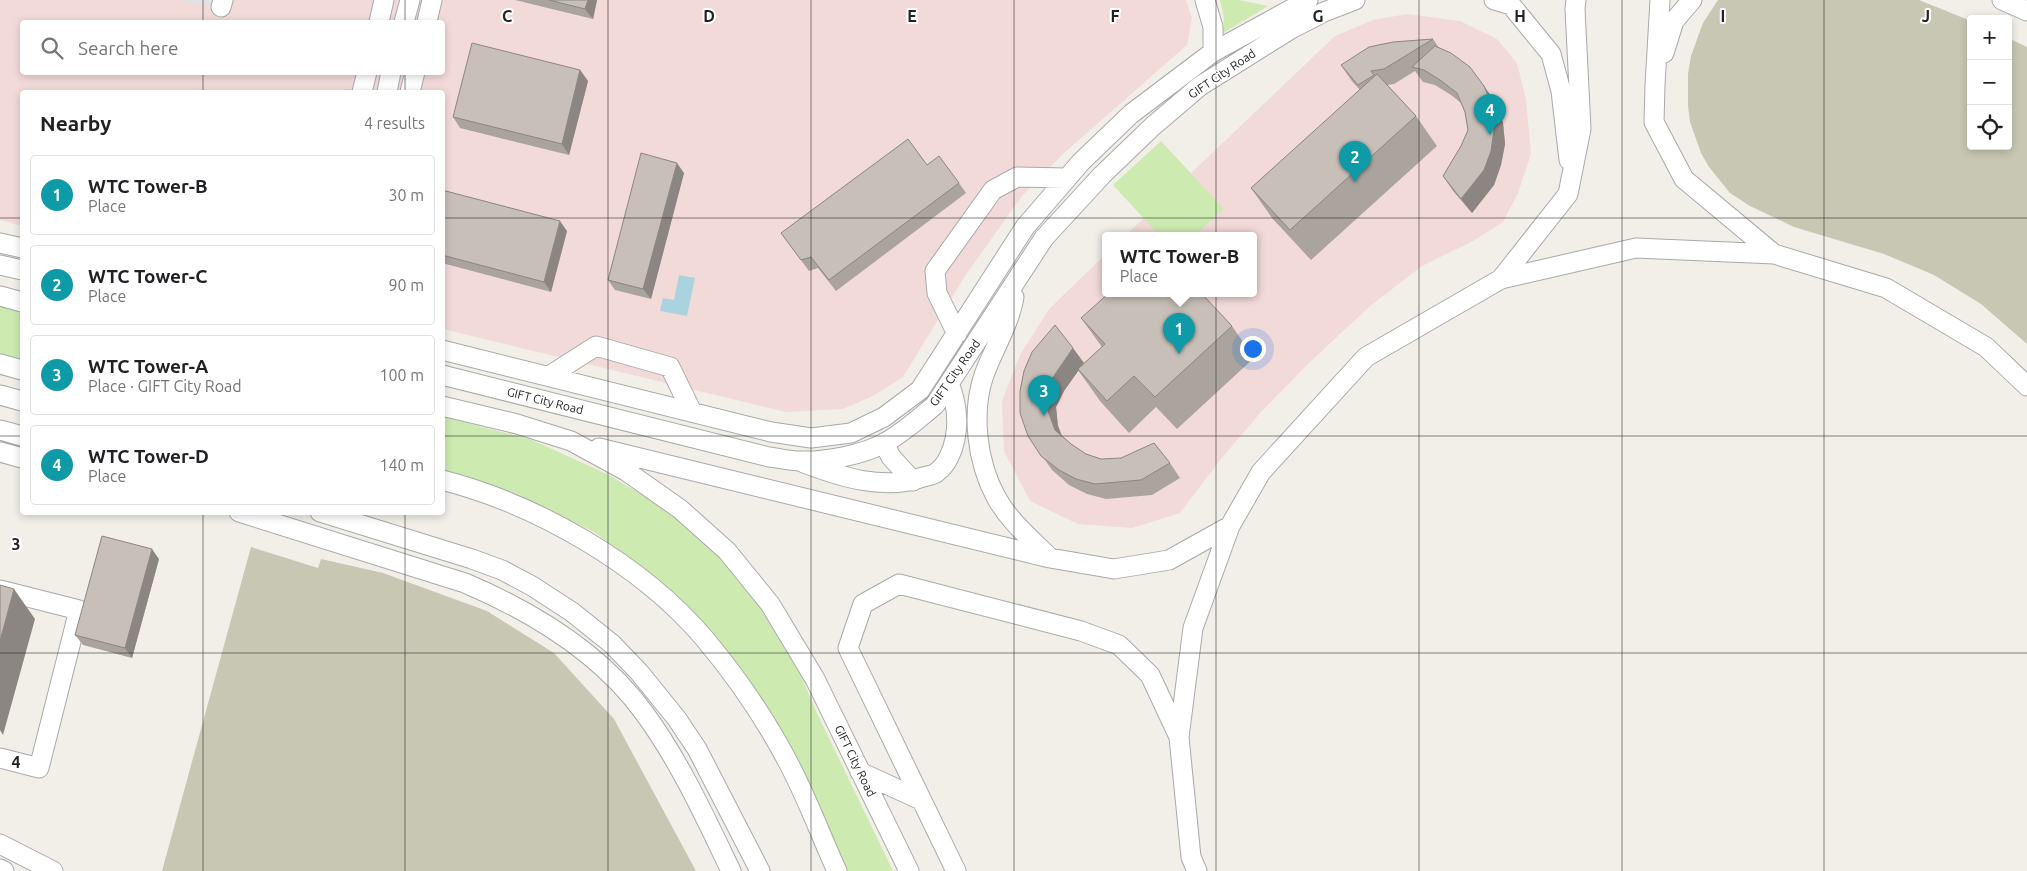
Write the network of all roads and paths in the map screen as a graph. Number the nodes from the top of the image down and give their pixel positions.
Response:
1 (384, 0) edge
2 (410, 0) edge
3 (432, 0) edge
4 (1205, 0) edge
5 (1494, 0) edge
6 (1576, 0) edge
7 (1660, 0) edge
8 (1692, 0) edge
9 (2002, 0) edge
10 (1298, 1) edge
11 (1350, 1) edge
12 (2027, 11) edge
13 (1324, 12) junction
14 (379, 20) edge
15 (405, 20) edge
16 (427, 20) edge
17 (1213, 52) junction
18 (366, 75) edge
19 (391, 75) edge
20 (414, 75) edge
21 (1655, 85) junction
22 (362, 90) edge
23 (387, 90) edge
24 (410, 90) edge
25 (1068, 178) junction
26 (1571, 179) junction
27 (0, 243) edge
28 (20, 248) edge
29 (1774, 254) junction
30 (0, 265) edge
31 (20, 270) edge
32 (1501, 279) junction
33 (1013, 283) junction
34 (0, 296) edge
35 (20, 301) edge
36 (957, 334) junction
37 (445, 351) edge
38 (0, 364) edge
39 (20, 369) edge
40 (445, 376) edge
41 (550, 376) junction
42 (949, 383) junction
43 (2027, 386) edge
44 (0, 395) edge
45 (20, 400) edge
46 (445, 407) edge
47 (692, 412) junction
48 (0, 430) edge
49 (20, 435) edge
50 (571, 441) junction
51 (884, 443) junction
52 (0, 452) edge
53 (20, 457) edge
54 (799, 461) junction
55 (914, 480) junction
56 (445, 481) edge
57 (249, 515) edge
58 (330, 515) edge
59 (1230, 526) junction
60 (1050, 558) junction
61 (0, 590) edge
62 (1179, 737) junction
63 (0, 758) edge
64 (860, 772) junction
65 (921, 800) junction
66 (0, 844) edge
67 (0, 869) edge
68 (4, 871) edge
69 (53, 871) edge
70 (731, 871) edge
71 (760, 871) edge
72 (837, 871) edge
73 (908, 871) edge
74 (956, 871) edge
75 (1197, 871) edge

1 - 14 street
2 - 15 street
3 - 16 street
4 - 17 street, GIFT City Road
5 - 26 street
6 - 26 street
7 - 21 street
8 - 21 street
9 - 12 street
10 - 13 street, GIFT City Road
10 - 17 street, GIFT City Road
11 - 13 street, GIFT City Road
13 - 33 street, GIFT City Road
17 - 25 street, GIFT City Road
18 - 22 street
19 - 23 street
20 - 24 street
21 - 29 street
25 - 36 street, GIFT City Road
25 - 36 street
26 - 32 street
27 - 28 street
29 - 32 street
29 - 43 street
30 - 31 street
32 - 59 street
33 - 42 street, GIFT City Road
33 - 60 street
34 - 35 street
36 - 47 street, GIFT City Road
37 - 41 street, GIFT City Road
38 - 39 street
40 - 54 street, GIFT City Road
41 - 47 street, GIFT City Road
41 - 47 street
42 - 51 street, GIFT City Road
42 - 55 street
44 - 45 street
46 - 50 street, GIFT City Road
48 - 49 street
50 - 60 street
50 - 64 street, GIFT City Road
51 - 54 street, GIFT City Road
51 - 55 street
52 - 53 street
54 - 55 street
56 - 72 street
57 - 70 street
58 - 71 street
59 - 60 street
59 - 62 street
61 - 63 street
62 - 65 street
62 - 75 street
64 - 65 street
64 - 73 street, GIFT City Road
65 - 74 street
66 - 69 street
67 - 68 street

